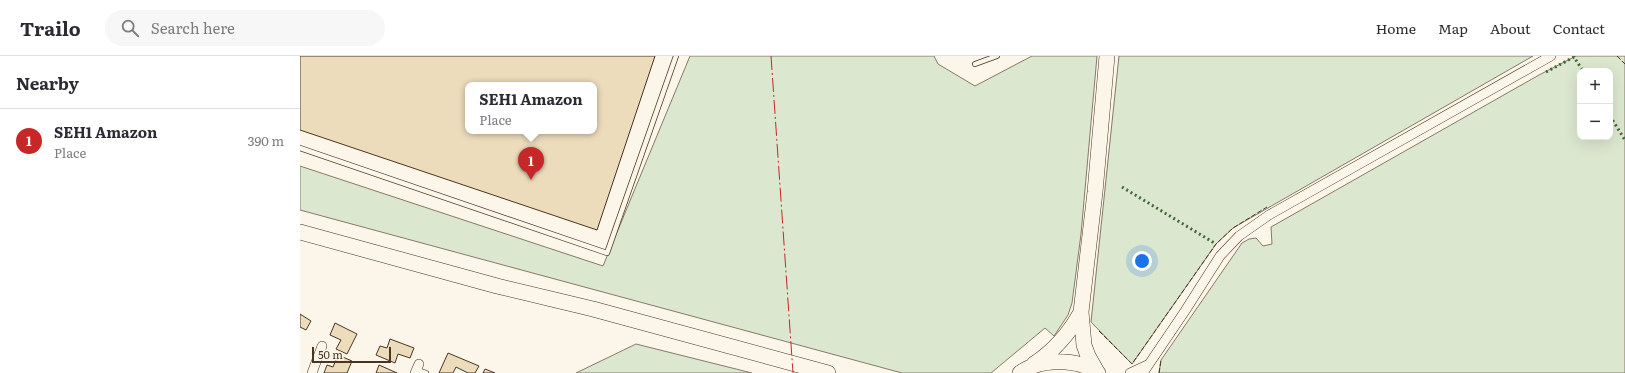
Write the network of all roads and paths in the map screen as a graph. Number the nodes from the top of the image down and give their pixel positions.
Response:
1 (676, 56) edge
2 (997, 56) edge
3 (1107, 56) edge
4 (1551, 56) edge
5 (974, 64) dead end
6 (300, 148) edge
7 (300, 232) edge
8 (1081, 312) junction
9 (322, 346) dead end
10 (417, 369) edge
11 (1145, 369) edge
12 (1022, 371) edge
13 (1098, 372) edge
14 (312, 373) edge
15 (426, 373) edge
16 (828, 373) edge
17 (1130, 373) edge

1 - 6 lane
2 - 5 lane
3 - 8 main road
4 - 11 street
7 - 16 main road
8 - 12 main road
8 - 13 main road
9 - 14 street
10 - 15 lane
11 - 17 street
12 - 13 main road

